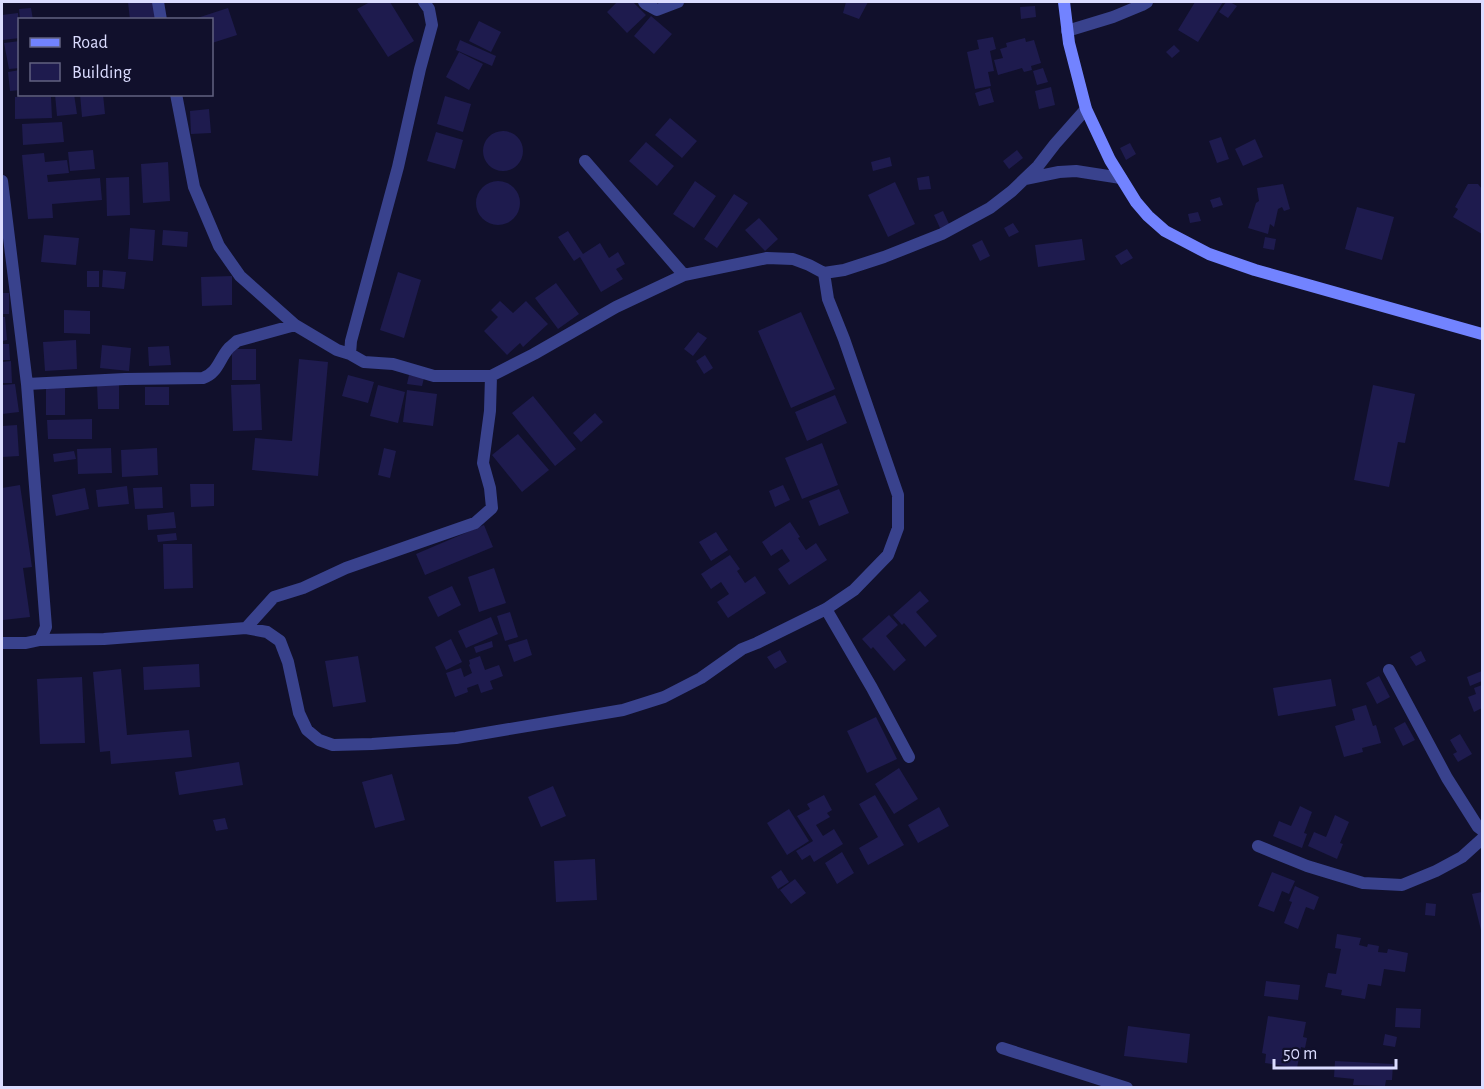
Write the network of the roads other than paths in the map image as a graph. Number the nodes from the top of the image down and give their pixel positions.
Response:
1 (158, 2) edge
2 (424, 2) edge
3 (644, 2) edge
4 (678, 2) edge
5 (1064, 2) edge
6 (1147, 2) edge
7 (161, 18) edge
8 (1067, 31) junction
9 (176, 96) edge
10 (1086, 109) junction
11 (585, 161) dead end
12 (1121, 178) junction
13 (1025, 179) junction
14 (2, 181) edge
15 (824, 273) junction
16 (684, 275) junction
17 (295, 325) junction
18 (1482, 334) edge
19 (350, 354) junction
20 (491, 375) junction
21 (27, 384) junction
22 (826, 609) junction
23 (246, 628) junction
24 (40, 640) junction
25 (2, 643) edge
26 (1389, 670) dead end
27 (909, 757) dead end
28 (1482, 830) edge
29 (1482, 839) edge
30 (1258, 846) dead end
31 (1002, 1048) dead end
32 (1127, 1088) edge

1 - 7 street
2 - 19 street
3 - 4 street
5 - 8 street
6 - 8 street
8 - 10 street
9 - 17 street
10 - 12 street
10 - 13 street
11 - 16 street
12 - 13 street
12 - 18 street
13 - 15 street
14 - 21 street
15 - 16 street
15 - 22 street
16 - 20 street
17 - 19 street
17 - 21 street
19 - 20 street
20 - 23 street
21 - 24 street
22 - 23 street
22 - 27 street
23 - 24 street
24 - 25 street
26 - 28 street
29 - 30 street
31 - 32 street

